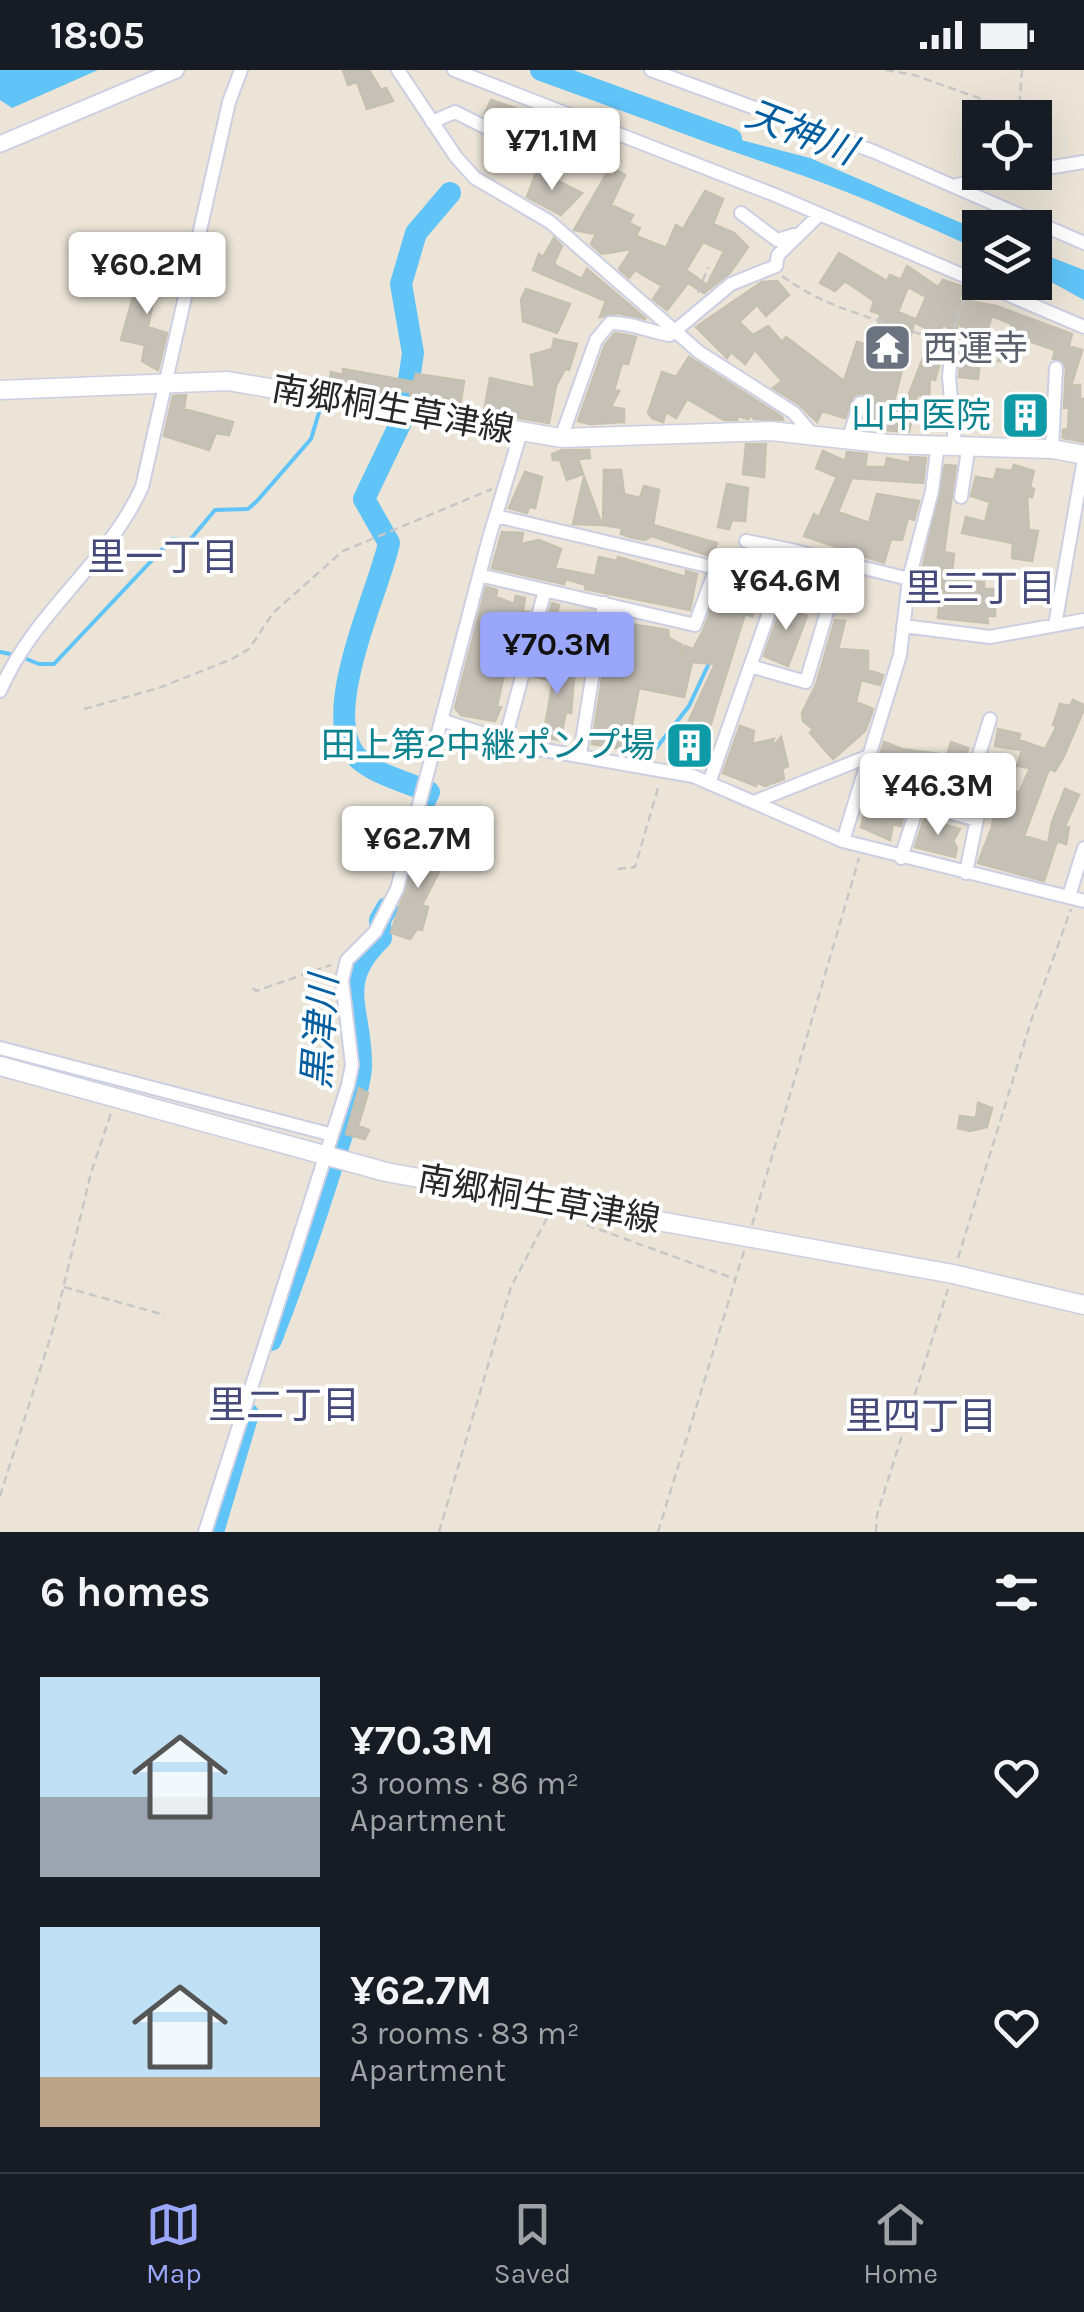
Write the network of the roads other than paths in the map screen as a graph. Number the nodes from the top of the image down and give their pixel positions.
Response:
1 (176, 70) edge
2 (241, 70) edge
3 (398, 70) edge
4 (454, 70) edge
5 (651, 70) edge
6 (432, 122) junction
7 (495, 132) dead end
8 (0, 144) edge
9 (1084, 162) edge
10 (1052, 167) edge
11 (962, 184) edge
12 (957, 185) junction
13 (741, 213) dead end
14 (820, 214) junction
15 (796, 234) junction
16 (1084, 243) edge
17 (1084, 327) edge
18 (674, 329) junction
19 (952, 344) road end
20 (1056, 368) dead end
21 (166, 381) junction
22 (0, 390) edge
23 (860, 403) dead end
24 (521, 432) junction
25 (812, 433) junction
26 (561, 438) junction
27 (849, 438) junction
28 (954, 444) junction
29 (1052, 449) junction
30 (1084, 457) edge
31 (961, 497) dead end
32 (1080, 503) edge
33 (496, 516) junction
34 (746, 541) dead end
35 (791, 550) junction
36 (479, 575) junction
37 (782, 576) junction
38 (909, 579) junction
39 (545, 590) junction
40 (604, 604) junction
41 (1084, 620) edge
42 (1055, 625) junction
43 (903, 626) junction
44 (750, 666) junction
45 (0, 691) edge
46 (990, 719) dead end
47 (441, 720) junction
48 (505, 740) junction
49 (580, 754) junction
50 (867, 763) junction
51 (917, 777) dead end
52 (709, 783) junction
53 (754, 802) junction
54 (977, 820) junction
55 (843, 842) junction
56 (1084, 848) edge
57 (901, 858) junction
58 (966, 873) junction
59 (1076, 898) edge
60 (0, 1048) edge
61 (0, 1066) edge
62 (329, 1134) junction
63 (323, 1156) junction
64 (1084, 1306) edge
65 (205, 1532) edge

1 - 8 street
2 - 21 street
3 - 6 street
4 - 14 street
5 - 12 street
6 - 7 street
6 - 18 street
9 - 10 street
11 - 12 street
12 - 16 street
13 - 15 street
14 - 15 street
14 - 17 street
15 - 18 street
18 - 25 street
18 - 26 street
19 - 28 street
20 - 29 street
21 - 22 main road, 南郷桐生草津線
21 - 24 main road, 南郷桐生草津線
21 - 45 street
23 - 27 street
24 - 26 main road, 南郷桐生草津線
24 - 33 street
25 - 26 main road, 南郷桐生草津線
25 - 27 main road, 南郷桐生草津線
27 - 28 main road, 南郷桐生草津線
28 - 29 main road, 南郷桐生草津線
28 - 31 street
28 - 38 street
29 - 30 main road, 南郷桐生草津線
30 - 32 street
32 - 42 street
33 - 36 street
33 - 40 street
34 - 35 street
35 - 37 street
35 - 38 street
36 - 39 street
36 - 47 street
37 - 44 street
37 - 44 street
38 - 43 street
39 - 40 street
39 - 48 street
40 - 49 street
41 - 42 street
42 - 43 street
43 - 50 street
44 - 52 street
46 - 54 street
47 - 48 street
47 - 62 street
48 - 49 street
49 - 52 street
50 - 51 street
50 - 53 street
50 - 55 street
52 - 53 street
53 - 55 street
54 - 57 street
54 - 58 street
55 - 57 street
56 - 59 street
57 - 58 street
58 - 59 street
60 - 62 street
61 - 63 main road, 南郷桐生草津線
62 - 63 street
63 - 64 main road, 南郷桐生草津線
63 - 65 street

